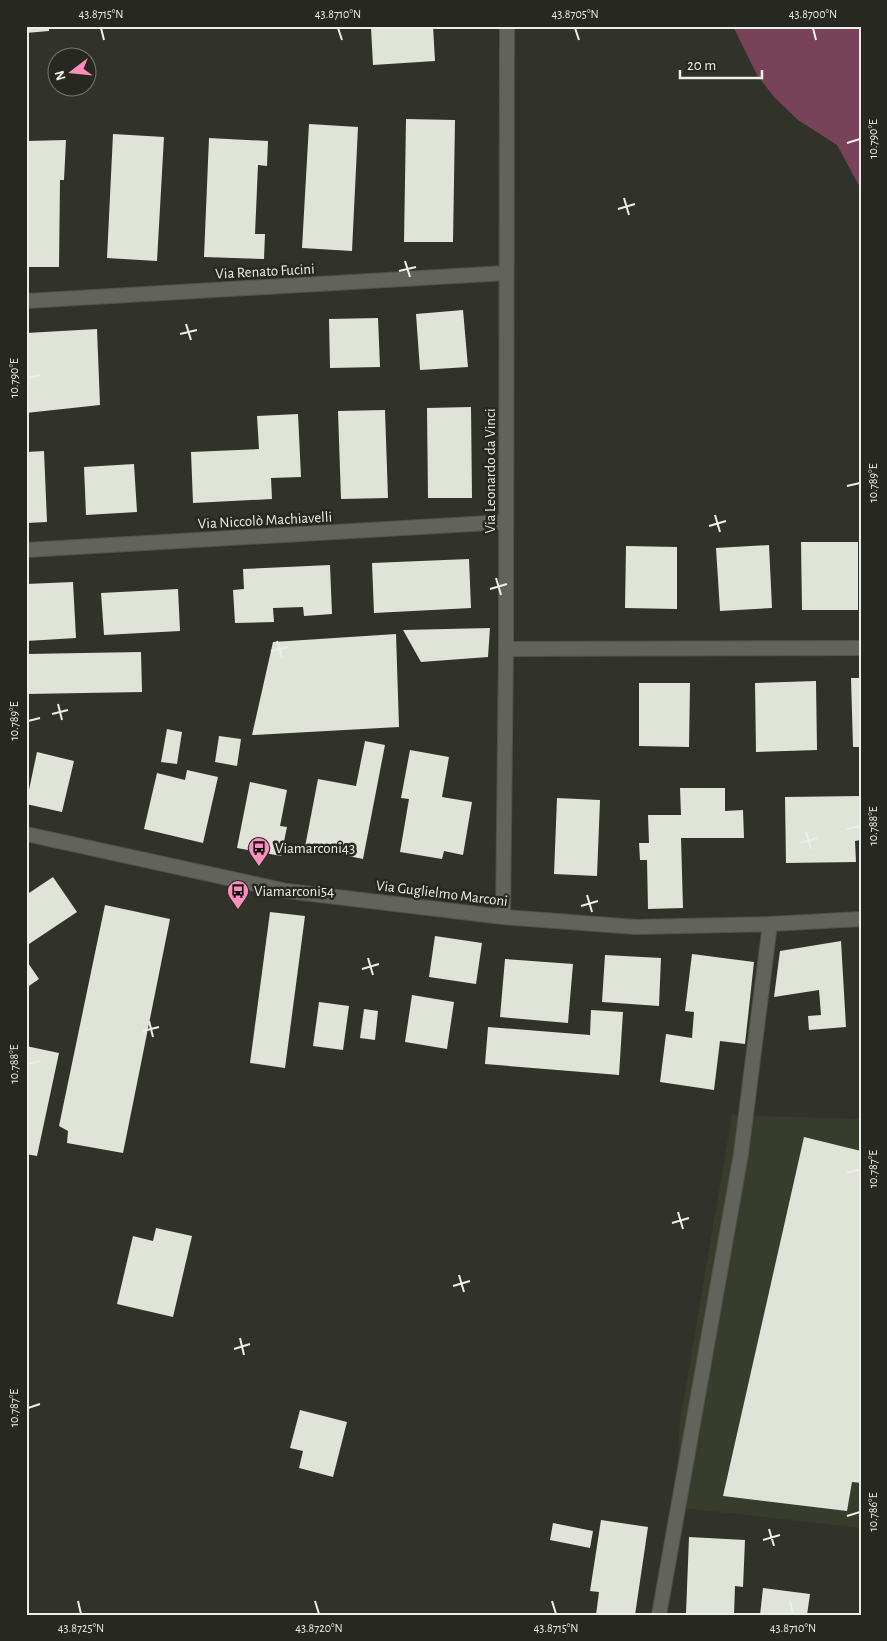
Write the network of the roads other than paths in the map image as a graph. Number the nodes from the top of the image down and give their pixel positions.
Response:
1 (507, 26) edge
2 (506, 273) junction
3 (26, 300) edge
4 (506, 522) junction
5 (26, 550) edge
6 (861, 648) edge
7 (506, 649) junction
8 (26, 834) edge
9 (503, 917) junction
10 (861, 919) edge
11 (770, 924) junction
12 (659, 1615) edge

1 - 2 street, Via Leonardo da Vinci
2 - 3 street, Via Renato Fucini
2 - 4 street, Via Leonardo da Vinci
4 - 5 street, Via Niccolò Machiavelli
4 - 7 street, Via Leonardo da Vinci
6 - 7 street
7 - 9 street, Via Leonardo da Vinci
8 - 9 street, Via Guglielmo Marconi
9 - 11 street, Via Guglielmo Marconi
10 - 11 street, Via Guglielmo Marconi
11 - 12 street

